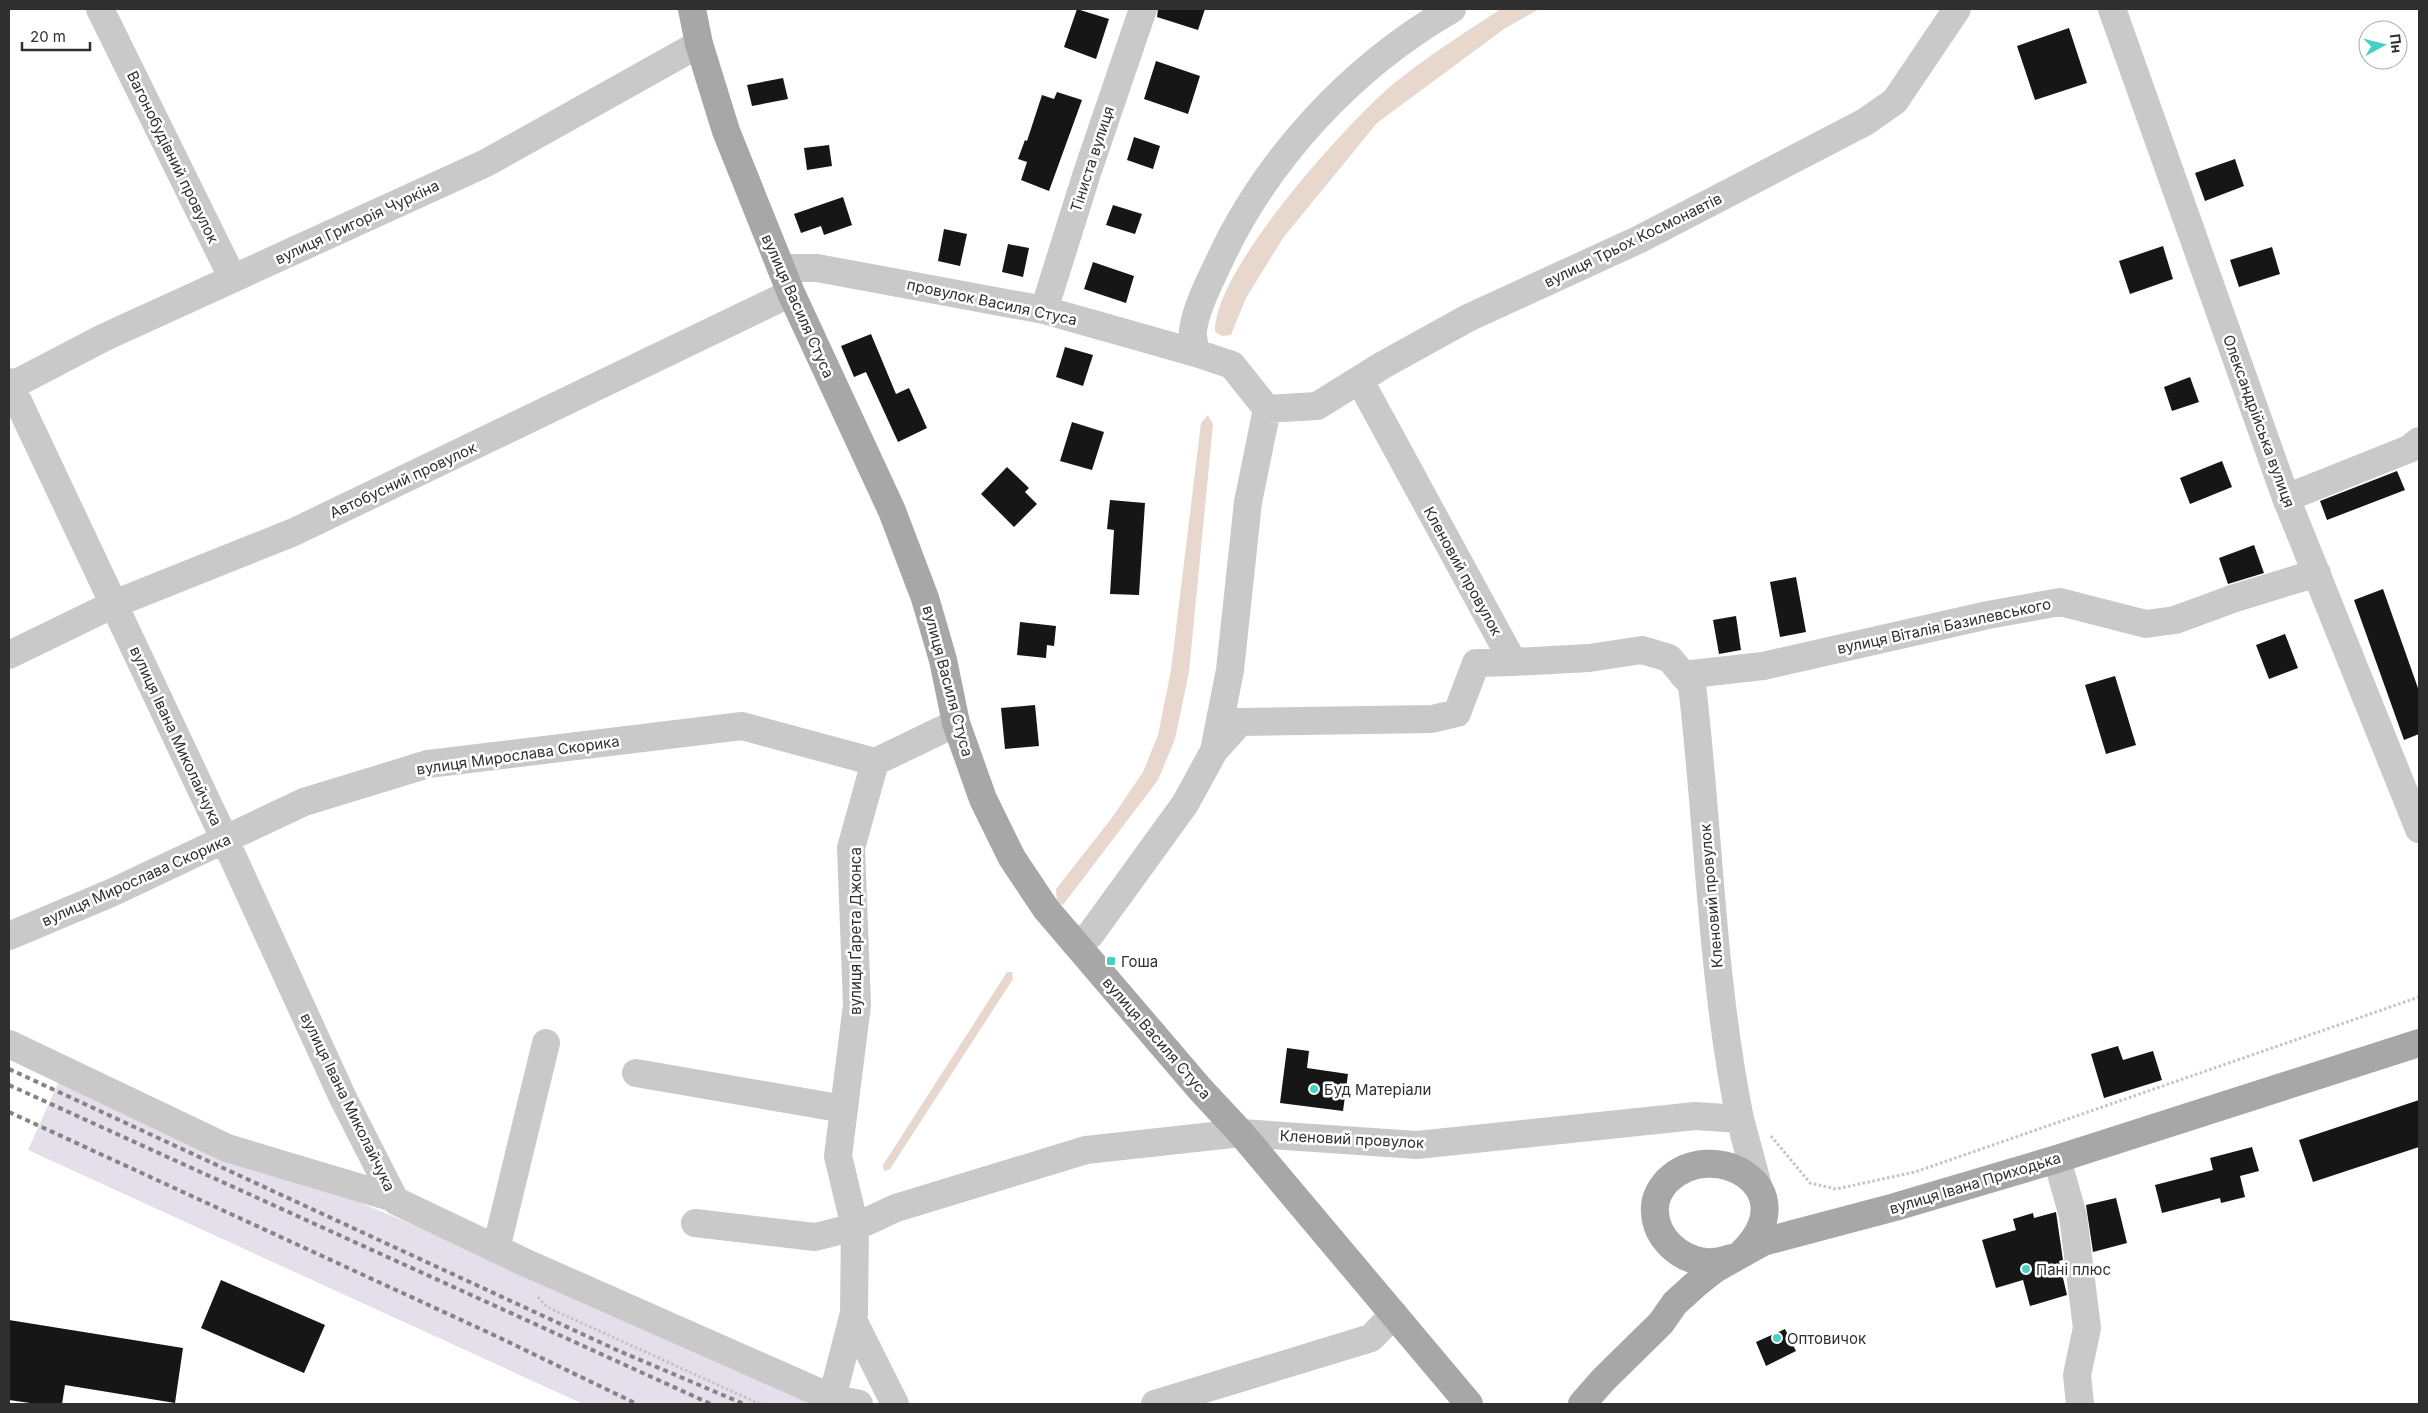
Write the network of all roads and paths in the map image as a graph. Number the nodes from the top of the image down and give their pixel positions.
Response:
1 (100, 9) edge
2 (692, 9) edge
3 (1143, 9) edge
4 (1452, 9) edge
5 (1957, 9) edge
6 (2112, 9) edge
7 (699, 44) junction
8 (781, 268) junction
9 (233, 279) junction
10 (791, 293) junction
11 (1044, 310) junction
12 (1196, 353) junction
13 (1360, 381) junction
14 (9, 385) edge
15 (1267, 409) junction
16 (2419, 441) edge
17 (2286, 498) junction
18 (2316, 574) junction
19 (114, 604) junction
20 (9, 656) edge
21 (1513, 662) junction
22 (1683, 675) junction
23 (956, 724) junction
24 (1214, 751) junction
25 (875, 762) junction
26 (2411, 784) edge
27 (2419, 829) edge
28 (225, 840) junction
29 (9, 936) edge
30 (1075, 943) junction
31 (2419, 997) edge
32 (546, 1043) dead end
33 (2419, 1043) edge
34 (9, 1044) edge
35 (636, 1073) dead end
36 (844, 1109) junction
37 (1740, 1119) junction
38 (1768, 1131) dead end
39 (1241, 1132) junction
40 (2057, 1159) junction
41 (1761, 1192) junction
42 (394, 1198) junction
43 (1836, 1222) junction
44 (695, 1223) dead end
45 (855, 1227) junction
46 (1674, 1248) junction
47 (496, 1249) junction
48 (1737, 1255) junction
49 (534, 1292) dead end
50 (1675, 1304) junction
51 (1394, 1314) junction
52 (853, 1320) junction
53 (832, 1398) junction
54 (760, 1404) edge
55 (859, 1404) edge
56 (895, 1404) edge
57 (1155, 1404) edge
58 (1469, 1404) edge
59 (1582, 1404) edge
60 (2080, 1404) edge

1 - 9 street, Вагонобудівний провулок
2 - 7 main road, вулиця Василя Стуса
3 - 11 street, Тіниста вулиця
4 - 12 street
5 - 13 street, вулиця Трьох Космонавтів
6 - 17 street, Олександрійська вулиця
7 - 8 main road, вулиця Василя Стуса
7 - 9 street, вулиця Григорія Чуркіна
8 - 10 main road, вулиця Василя Стуса
8 - 11 street, провулок Василя Стуса
9 - 14 street, вулиця Григорія Чуркіна
10 - 19 street, Автобусний провулок
10 - 23 main road, вулиця Василя Стуса
11 - 12 street, провулок Василя Стуса
12 - 15 street, провулок Василя Стуса
13 - 15 street, вулиця Трьох Космонавтів
13 - 21 street, Кленовий провулок
14 - 19 street, вулиця Івана Миколайчука
15 - 24 street
16 - 17 street
17 - 18 street, Олександрійська вулиця
18 - 22 street, вулиця Віталія Базилевського
18 - 26 street, Олександрійська вулиця
19 - 20 street, Автобусний провулок
19 - 28 street, вулиця Івана Миколайчука
21 - 22 street, Кленовий провулок
21 - 24 street
22 - 37 street, Кленовий провулок
23 - 25 street
23 - 30 main road, вулиця Василя Стуса
24 - 30 street
25 - 28 street, вулиця Мирослава Скорика
25 - 36 street, вулиця Ґарета Джонса
26 - 27 street, Олександрійська вулиця
28 - 29 street, вулиця Мирослава Скорика
28 - 42 street, вулиця Івана Миколайчука
30 - 39 main road, вулиця Василя Стуса
31 - 38 path
32 - 47 street
33 - 40 main road, вулиця Івана Приходька
34 - 42 street
35 - 36 street
36 - 45 street, вулиця Ґарета Джонса
37 - 39 street, Кленовий провулок
37 - 41 street
39 - 45 street, Кленовий провулок
39 - 51 main road, вулиця Василя Стуса
40 - 43 main road, вулиця Івана Приходька
40 - 60 street
41 - 43 main road
41 - 46 main road
41 - 48 main road
42 - 47 street
43 - 48 main road, вулиця Івана Приходька
44 - 45 street, Кленовий провулок
45 - 52 street, вулиця Ґарета Джонса
46 - 48 main road
46 - 50 main road
47 - 53 street
48 - 50 main road, вулиця Івана Приходька
49 - 54 path
50 - 59 main road, вулиця Івана Приходька
51 - 57 street
51 - 58 main road, вулиця Василя Стуса
52 - 53 street, вулиця Ґарета Джонса
52 - 56 street
53 - 55 street

